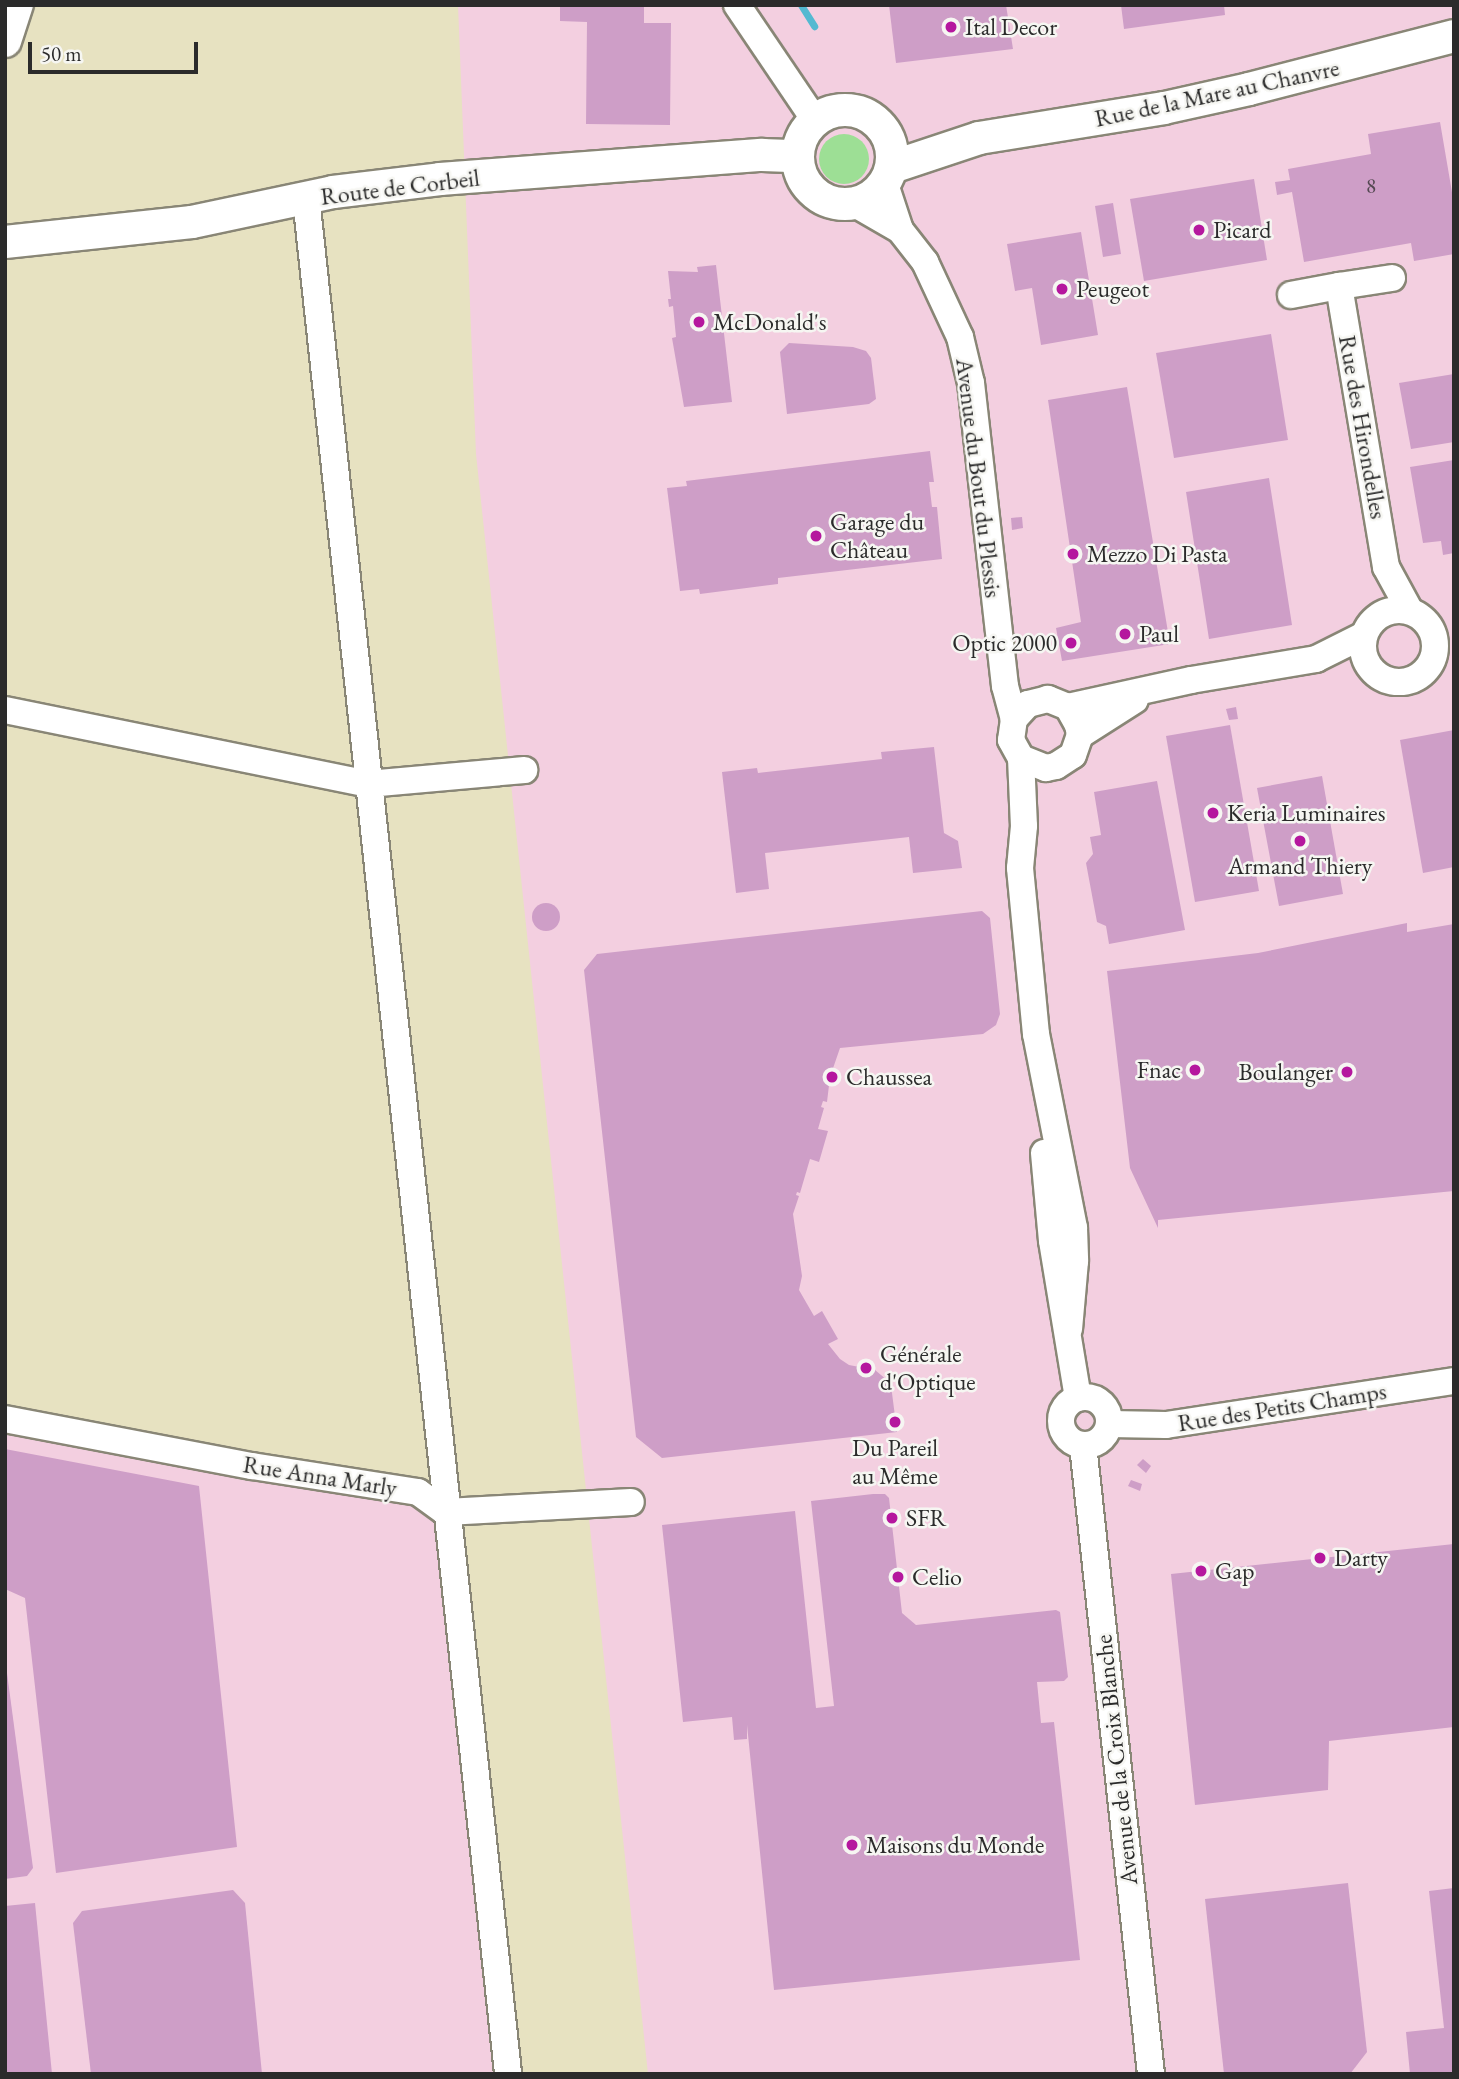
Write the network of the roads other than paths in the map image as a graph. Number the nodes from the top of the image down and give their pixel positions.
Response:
1 (17, 5) edge
2 (737, 5) edge
3 (1454, 36) edge
4 (5, 41) edge
5 (815, 120) junction
6 (886, 132) junction
7 (979, 138) junction
8 (797, 156) junction
9 (888, 176) junction
10 (306, 198) junction
11 (855, 204) junction
12 (900, 230) junction
13 (5, 242) edge
14 (1392, 278) dead end
15 (1339, 286) junction
16 (1292, 295) dead end
17 (1386, 567) junction
18 (997, 617) junction
19 (1418, 617) junction
20 (1371, 625) junction
21 (1454, 626) edge
22 (1443, 655) edge
23 (1317, 659) junction
24 (1371, 669) junction
25 (1148, 691) junction
26 (1037, 700) junction
27 (1068, 707) junction
28 (5, 710) edge
29 (1014, 719) junction
30 (1080, 735) junction
31 (1021, 758) junction
32 (1046, 768) junction
33 (524, 770) dead end
34 (368, 784) junction
35 (1024, 826) junction
36 (1454, 1381) edge
37 (1078, 1398) junction
38 (5, 1419) edge
39 (1110, 1424) junction
40 (1083, 1445) junction
41 (631, 1502) dead end
42 (446, 1512) junction
43 (508, 2074) edge
44 (1151, 2074) edge

1 - 4 street
2 - 5 street
3 - 7 street, Rue de la Mare au Chanvre
5 - 6 street
5 - 8 street
6 - 7 street, Rue de la Mare au Chanvre
6 - 9 street
7 - 9 street, Rue de la Mare au Chanvre
8 - 10 street, Route de Corbeil
8 - 11 street
9 - 11 street
9 - 12 street, Avenue du Bout du Plessis
10 - 13 street, Route de Corbeil
10 - 34 street
11 - 12 street, Avenue du Bout du Plessis
12 - 18 street, Avenue du Bout du Plessis
14 - 15 street
15 - 16 street
15 - 17 street, Rue des Hirondelles
17 - 19 street, Rue des Hirondelles
17 - 20 street, Rue des Hirondelles
18 - 26 street, Avenue du Bout du Plessis
18 - 29 street, Avenue du Bout du Plessis
19 - 20 street
19 - 21 street
19 - 22 street
20 - 23 street
20 - 24 street
22 - 24 street
23 - 24 street
23 - 25 street
25 - 27 street
25 - 30 street
26 - 27 street
26 - 29 street
27 - 30 street
28 - 34 street
29 - 31 street
30 - 32 street
31 - 32 street
31 - 35 street
32 - 35 street
33 - 34 street
34 - 42 street
35 - 37 street
36 - 39 street, Rue des Petits Champs
37 - 39 street
37 - 40 street
38 - 42 street, Rue Anna Marly
39 - 40 street
40 - 44 street, Avenue de la Croix Blanche
41 - 42 street
42 - 43 street

